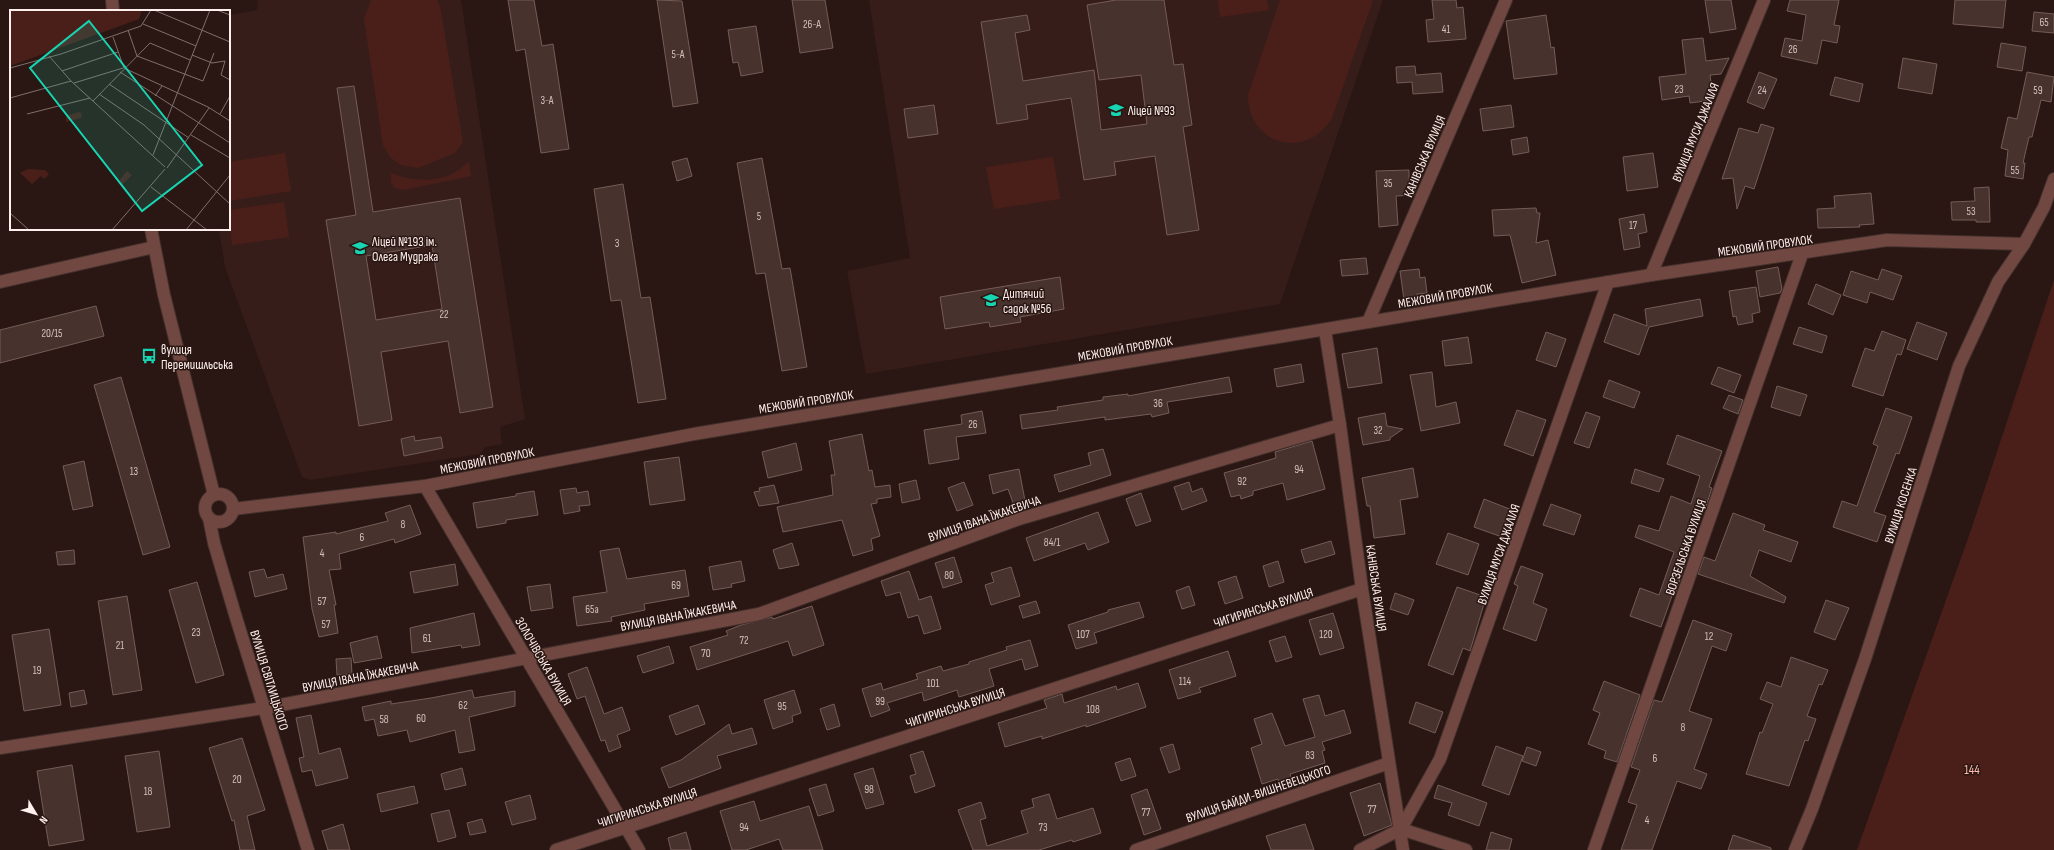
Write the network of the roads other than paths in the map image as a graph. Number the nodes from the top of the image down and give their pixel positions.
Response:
1 (112, 0) edge
2 (1506, 0) edge
3 (1764, 0) edge
4 (114, 10) edge
5 (2054, 179) edge
6 (151, 230) edge
7 (2024, 244) junction
8 (154, 247) junction
9 (1802, 254) junction
10 (1651, 275) junction
11 (0, 282) edge
12 (1608, 282) junction
13 (1368, 322) junction
14 (1325, 330) junction
15 (1340, 426) junction
16 (425, 486) junction
17 (214, 495) junction
18 (233, 509) junction
19 (210, 518) junction
20 (1362, 589) junction
21 (527, 659) junction
22 (264, 708) junction
23 (0, 748) edge
24 (1389, 763) junction
25 (626, 829) junction
26 (1401, 829) junction
27 (308, 850) edge
28 (556, 850) edge
29 (639, 850) edge
30 (1136, 850) edge
31 (1360, 850) edge
32 (1403, 850) edge
33 (1466, 850) edge
34 (1594, 850) edge
35 (1795, 850) edge

1 - 4 street
2 - 13 street, КАНІВСЬКА ВУЛИЦЯ
3 - 10 street, ВУЛИЦЯ МУСИ ДЖАЛІЛЯ
5 - 7 street, ВУЛИЦЯ КОСЕНКА
6 - 8 street
7 - 9 street, МЕЖОВИЙ ПРОВУЛОК
7 - 35 street, ВУЛИЦЯ КОСЕНКА
8 - 11 street
8 - 17 street
9 - 10 street, МЕЖОВИЙ ПРОВУЛОК
9 - 34 street, ВОРЗЕЛЬСЬКА ВУЛИЦЯ
10 - 12 street, МЕЖОВИЙ ПРОВУЛОК
12 - 13 street, МЕЖОВИЙ ПРОВУЛОК
12 - 26 street, ВУЛИЦЯ МУСИ ДЖАЛІЛЯ
13 - 14 street, МЕЖОВИЙ ПРОВУЛОК
14 - 15 street, КАНІВСЬКА ВУЛИЦЯ
14 - 16 street, МЕЖОВИЙ ПРОВУЛОК
15 - 20 street, КАНІВСЬКА ВУЛИЦЯ
15 - 21 street, ВУЛИЦЯ ІВАНА ЇЖАКЕВИЧА
16 - 18 street, МЕЖОВИЙ ПРОВУЛОК
16 - 21 street, ЗОЛОЧІВСЬКА ВУЛИЦЯ
17 - 18 street
17 - 19 street
18 - 19 street
19 - 22 street, ВУЛИЦЯ СВІТЛИЦЬКОГО
20 - 24 street, КАНІВСЬКА ВУЛИЦЯ
20 - 25 street, ЧИГИРИНСЬКА ВУЛИЦЯ
21 - 22 street, ВУЛИЦЯ ІВАНА ЇЖАКЕВИЧА
21 - 25 street, ЗОЛОЧІВСЬКА ВУЛИЦЯ
22 - 23 street, ВУЛИЦЯ ІВАНА ЇЖАКЕВИЧА
22 - 27 street, ВУЛИЦЯ СВІТЛИЦЬКОГО
24 - 26 street, КАНІВСЬКА ВУЛИЦЯ
24 - 30 street, ВУЛИЦЯ БАЙДИ-ВИШНЕВЕЦЬКОГО
25 - 28 street, ЧИГИРИНСЬКА ВУЛИЦЯ
25 - 29 street, ЗОЛОЧІВСЬКА ВУЛИЦЯ
26 - 31 street
26 - 32 street, КАНІВСЬКА ВУЛИЦЯ
26 - 33 street

